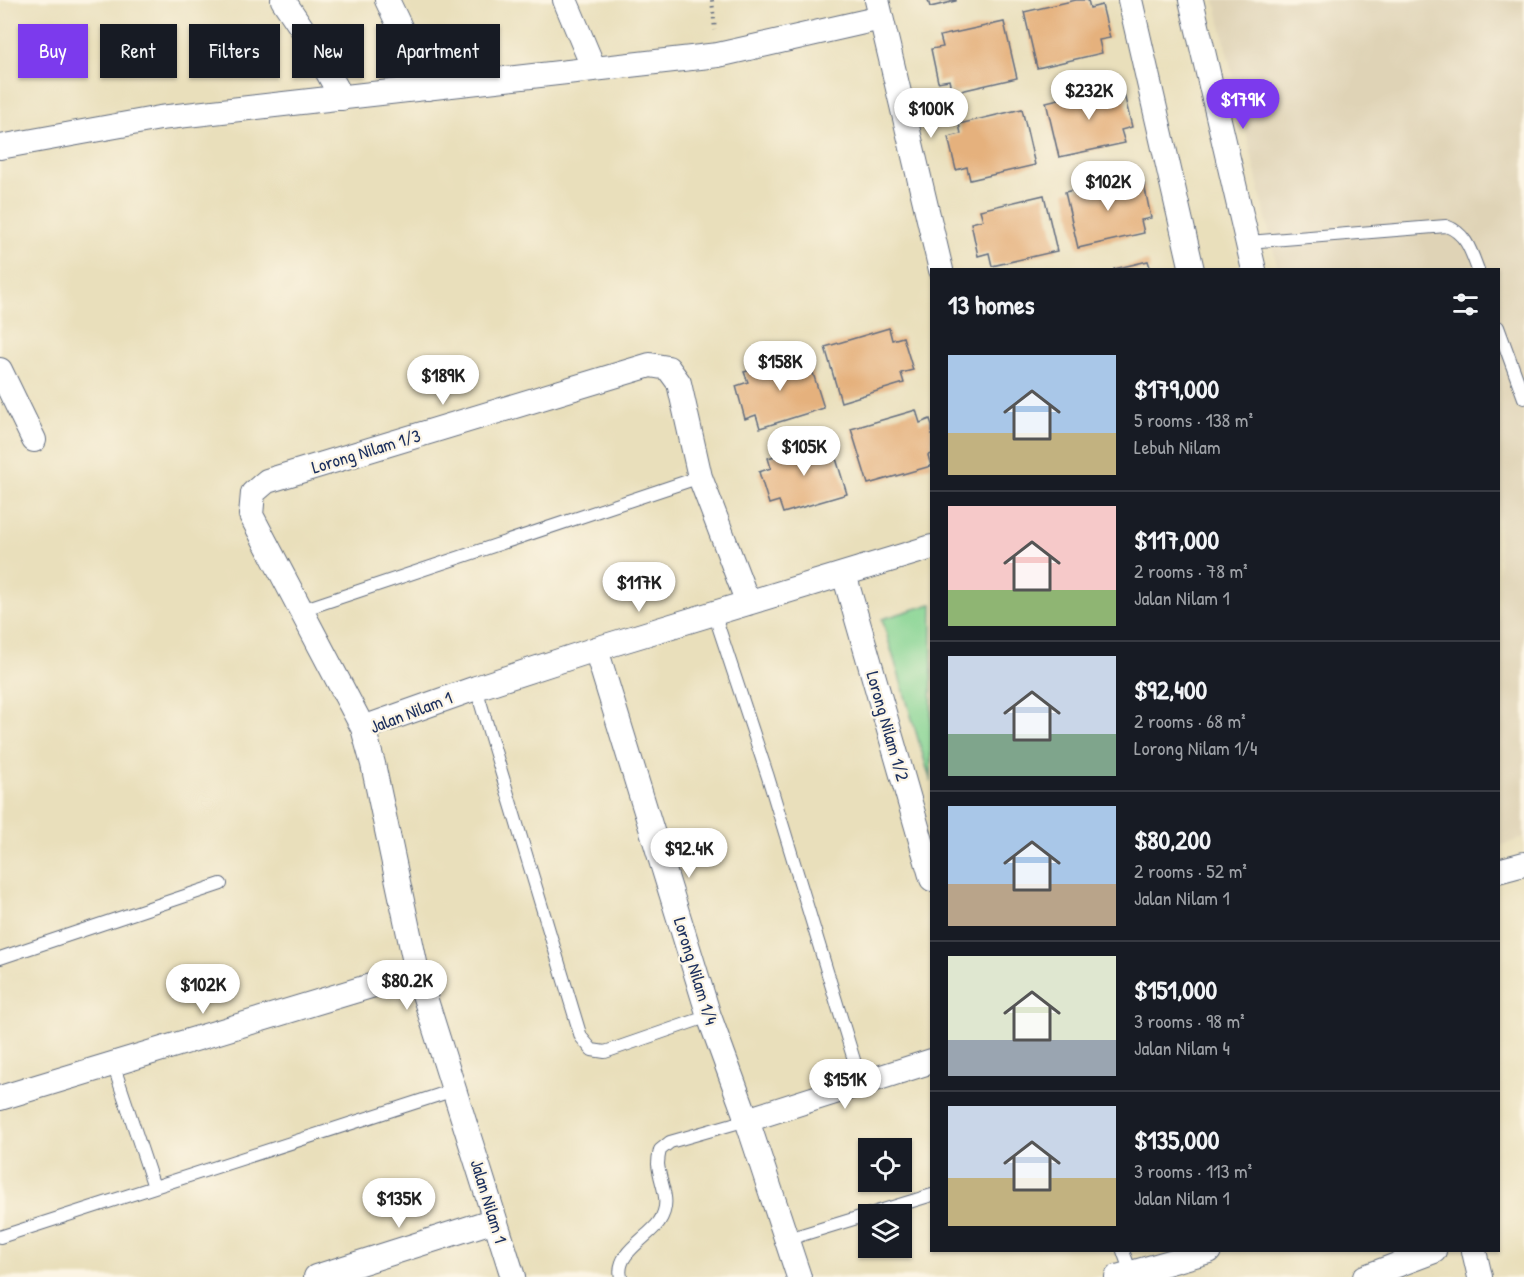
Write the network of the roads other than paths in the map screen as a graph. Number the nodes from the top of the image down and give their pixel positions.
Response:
1 (283, 0) edge
2 (387, 0) edge
3 (565, 0) edge
4 (1130, 0) edge
5 (1191, 0) edge
6 (879, 9) edge
7 (594, 69) junction
8 (429, 88) junction
9 (342, 98) junction
10 (0, 147) edge
11 (1248, 242) junction
12 (941, 268) edge
13 (1192, 268) edge
14 (1254, 268) edge
15 (1477, 268) edge
16 (1500, 332) edge
17 (0, 370) edge
18 (1524, 398) edge
19 (34, 440) dead end
20 (700, 477) junction
21 (930, 548) edge
22 (844, 574) junction
23 (748, 603) junction
24 (302, 610) junction
25 (714, 613) junction
26 (596, 648) junction
27 (476, 688) junction
28 (363, 728) junction
29 (1524, 864) edge
30 (1500, 870) edge
31 (930, 872) edge
32 (221, 884) dead end
33 (0, 958) edge
34 (417, 972) junction
35 (709, 1016) junction
36 (930, 1061) edge
37 (113, 1064) junction
38 (861, 1083) junction
39 (454, 1090) junction
40 (0, 1098) edge
41 (747, 1120) junction
42 (154, 1187) junction
43 (930, 1196) edge
44 (495, 1220) junction
45 (0, 1237) edge
46 (785, 1240) junction
47 (1204, 1252) edge
48 (1429, 1252) edge
49 (1474, 1252) edge
50 (1410, 1256) edge
51 (1123, 1267) edge
52 (316, 1277) edge
53 (513, 1277) edge
54 (621, 1277) edge
55 (799, 1277) edge
56 (1365, 1277) edge
57 (1480, 1277) edge

1 - 9 street
2 - 8 street
3 - 7 street
4 - 13 street
5 - 11 street
6 - 7 street
6 - 12 street
7 - 8 street
8 - 9 street
9 - 10 street
11 - 14 street
11 - 15 lane
16 - 18 lane
17 - 19 street
20 - 23 street, Lorong Nilam 1/3
20 - 24 lane
20 - 24 street, Lorong Nilam 1/3
21 - 22 street, Jalan Nilam 1
22 - 23 street, Jalan Nilam 1
22 - 31 street, Lorong Nilam 1/2
23 - 25 street, Jalan Nilam 1
24 - 28 street, Lorong Nilam 1/3
25 - 26 street, Jalan Nilam 1
25 - 38 lane
26 - 27 street, Jalan Nilam 1
26 - 35 street, Lorong Nilam 1/4
27 - 28 street, Jalan Nilam 1
27 - 35 lane
28 - 34 street, Jalan Nilam 1
29 - 30 street
32 - 33 lane
34 - 37 street
34 - 39 street, Jalan Nilam 1
35 - 41 street, Lorong Nilam 1/4
36 - 38 street
37 - 40 street
37 - 42 lane
38 - 41 street
39 - 42 lane
39 - 44 street, Jalan Nilam 1
41 - 46 street, Lorong Nilam 1/4
41 - 54 lane
42 - 45 lane
43 - 46 lane
44 - 52 street
44 - 53 street, Jalan Nilam 1
46 - 55 street, Lorong Nilam 1/4
47 - 51 street
48 - 50 street
49 - 57 street
50 - 56 street

